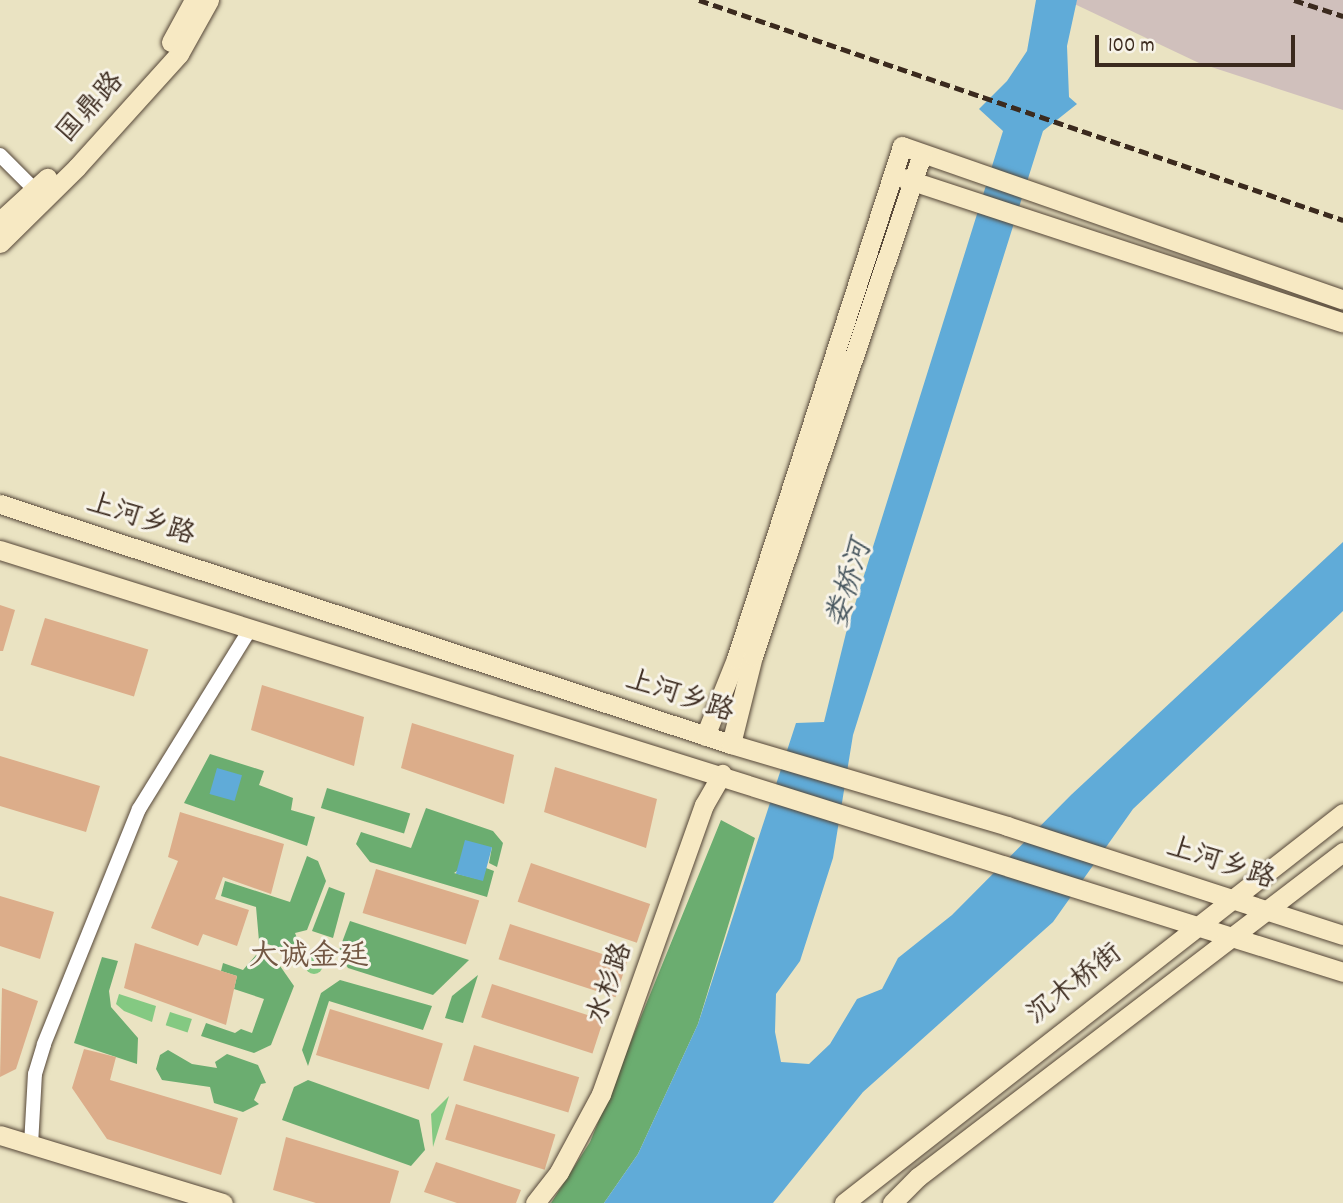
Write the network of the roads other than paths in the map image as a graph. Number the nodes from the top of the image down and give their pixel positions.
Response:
1 (194, 0) edge
2 (209, 0) edge
3 (0, 155) edge
4 (904, 179) junction
5 (35, 190) junction
6 (0, 221) edge
7 (0, 243) edge
8 (1343, 300) edge
9 (1343, 323) edge
10 (0, 504) edge
11 (0, 550) edge
12 (251, 628) junction
13 (705, 736) junction
14 (731, 744) junction
15 (722, 774) junction
16 (1343, 813) edge
17 (1343, 852) edge
18 (1234, 899) junction
19 (1267, 910) junction
20 (1198, 926) junction
21 (1343, 935) edge
22 (1235, 938) junction
23 (1343, 972) edge
24 (0, 1135) edge
25 (31, 1145) junction
26 (223, 1203) edge
27 (535, 1203) edge
28 (844, 1203) edge
29 (891, 1203) edge

1 - 5 street, 国鼎路
2 - 7 street, 国鼎路
3 - 5 street
4 - 8 street
4 - 9 street
4 - 13 street
4 - 14 street
5 - 6 street, 国鼎路
10 - 13 street, 上河乡路
11 - 12 street
12 - 15 street
12 - 25 street
13 - 14 street, 上河乡路
14 - 18 street, 上河乡路
15 - 20 street
15 - 27 street, 水杉路
16 - 18 street, 沉木桥街
17 - 19 street, 沉木桥街
18 - 19 street, 上河乡路
18 - 20 street, 沉木桥街
19 - 21 street, 上河乡路
19 - 22 street, 沉木桥街
20 - 22 street
20 - 28 street, 沉木桥街
22 - 23 street
22 - 29 street, 沉木桥街
24 - 25 street
25 - 26 street

